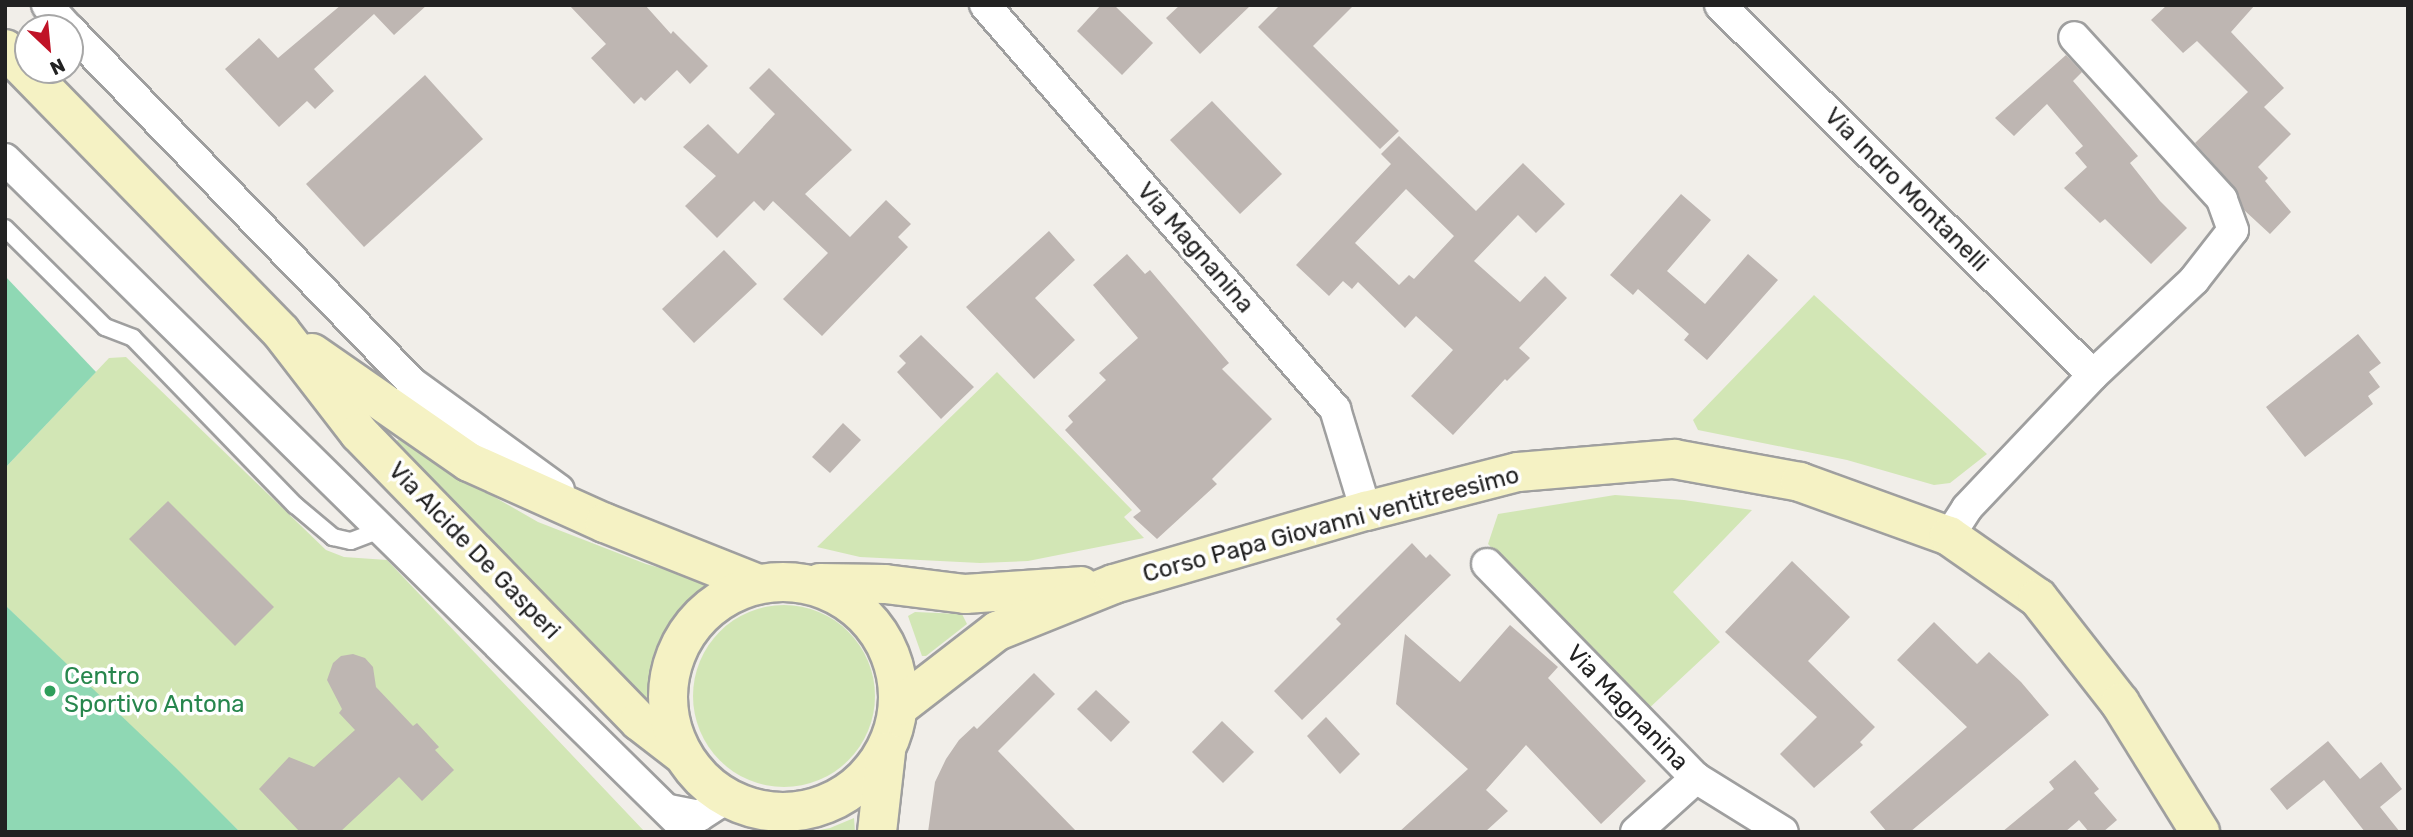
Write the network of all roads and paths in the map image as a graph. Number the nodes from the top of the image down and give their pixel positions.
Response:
1 (985, 5) edge
2 (1720, 5) edge
3 (2074, 37) dead end
4 (84, 44) edge
5 (5, 49) edge
6 (5, 159) edge
7 (5, 228) edge
8 (281, 332) junction
9 (2093, 375) junction
10 (1366, 511) junction
11 (605, 523) junction
12 (382, 529) junction
13 (1949, 536) junction
14 (1487, 564) dead end
15 (756, 583) junction
16 (814, 583) junction
17 (1114, 584) junction
18 (900, 706) junction
19 (886, 752) junction
20 (2151, 754) junction
21 (683, 755) junction
22 (1696, 778) junction
23 (669, 810) junction
24 (737, 811) edge
25 (690, 832) edge
26 (877, 832) edge
27 (1636, 832) edge
28 (1783, 832) edge
29 (2179, 832) edge
30 (2200, 832) edge

1 - 10 street, Via Magnanina
2 - 9 street, Via Indro Montanelli
3 - 9 street
4 - 11 street
5 - 8 main road, Via Alcide De Gasperi
6 - 12 street
7 - 12 lane
8 - 11 main road, Via Alcide De Gasperi
8 - 21 main road, Via Alcide De Gasperi
9 - 13 street
10 - 13 main road, Corso Papa Giovanni ventitreesimo
10 - 17 main road, Corso Papa Giovanni ventitreesimo
11 - 15 main road, Via Alcide De Gasperi
12 - 23 street
13 - 20 main road, Corso Papa Giovanni ventitreesimo
14 - 22 street, Via Magnanina
15 - 16 main road, Via Alcide De Gasperi
15 - 21 main road, Via Alcide De Gasperi
16 - 17 main road
16 - 18 main road, Via Alcide De Gasperi
17 - 18 main road
18 - 19 main road, Via Alcide De Gasperi
19 - 24 main road, Via Alcide De Gasperi
19 - 26 main road
20 - 29 main road, Corso Papa Giovanni ventitreesimo
20 - 30 main road, Corso Papa Giovanni ventitreesimo
21 - 24 main road, Via Alcide De Gasperi
22 - 27 street
22 - 28 street, Via Magnanina
23 - 24 street
23 - 25 street

